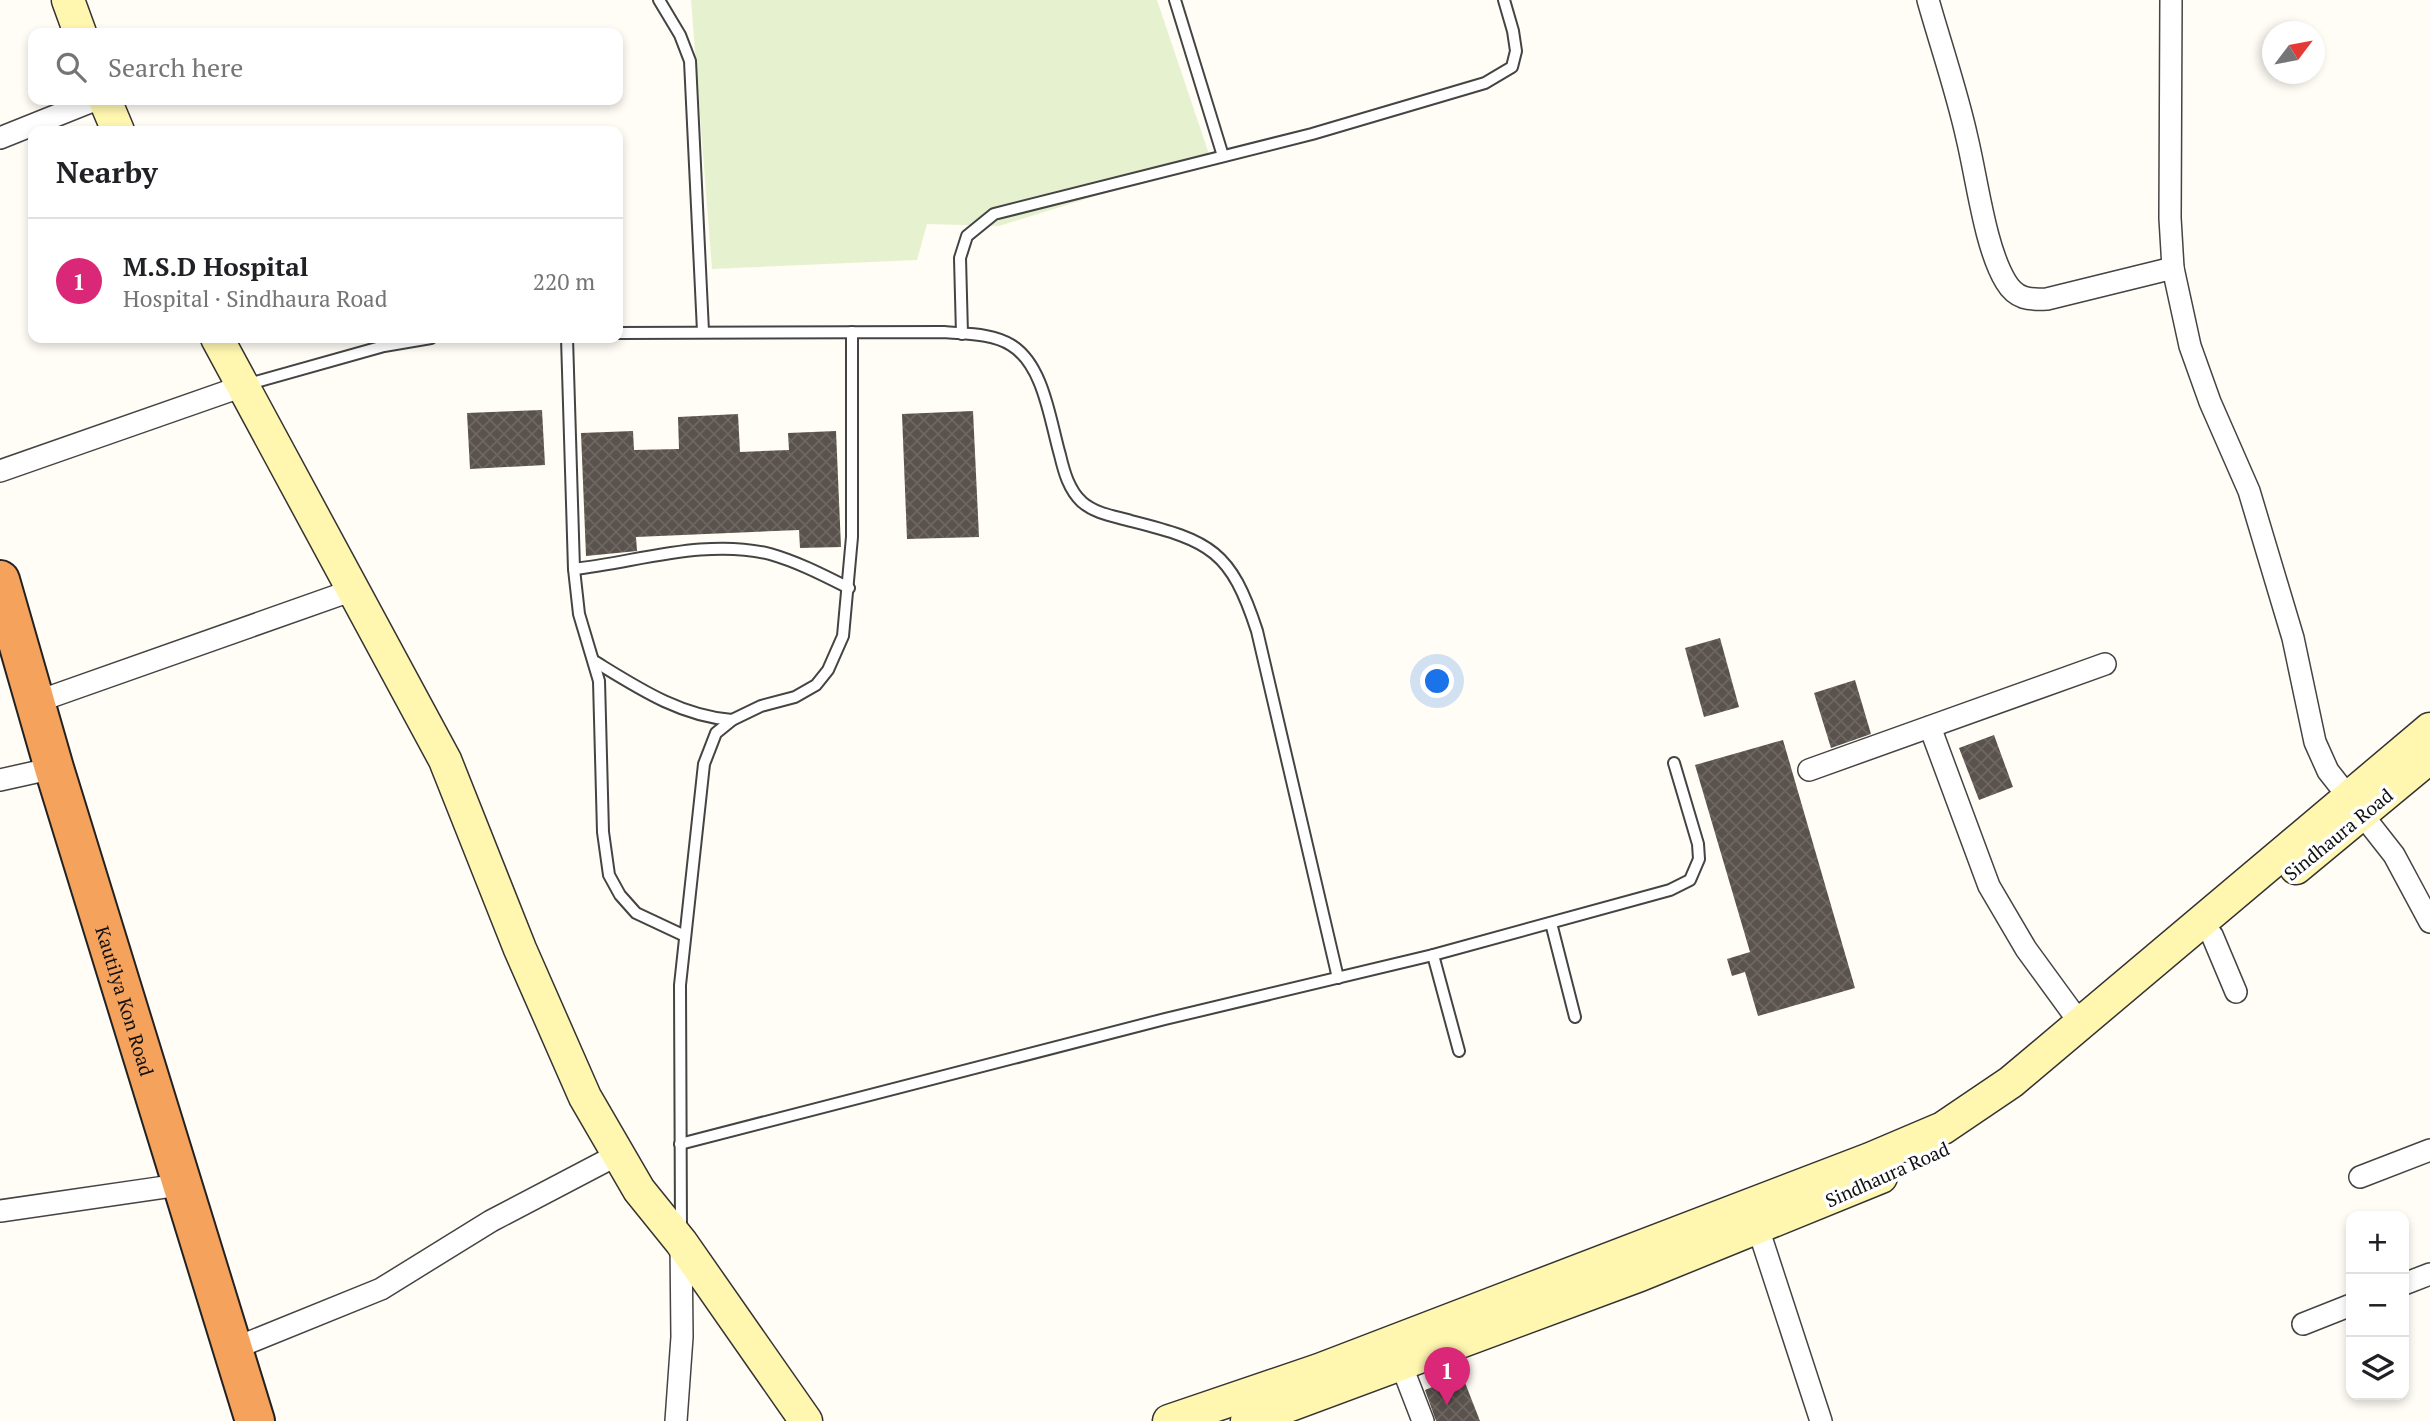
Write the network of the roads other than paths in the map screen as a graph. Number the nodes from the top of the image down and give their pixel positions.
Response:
1 (68, 0) edge
2 (659, 0) edge
3 (1175, 0) edge
4 (1504, 0) edge
5 (1928, 0) edge
6 (2171, 0) edge
7 (78, 28) edge
8 (82, 105) edge
9 (107, 105) edge
10 (30, 126) edge
11 (116, 126) edge
12 (28, 127) edge
13 (0, 138) edge
14 (1223, 156) junction
15 (2173, 268) junction
16 (703, 331) junction
17 (852, 332) junction
18 (623, 333) edge
19 (962, 334) junction
20 (220, 343) edge
21 (402, 343) edge
22 (567, 343) edge
23 (243, 386) junction
24 (0, 471) edge
25 (574, 569) junction
26 (0, 580) edge
27 (849, 588) junction
28 (353, 590) junction
29 (594, 661) junction
30 (0, 663) edge
31 (2105, 664) dead end
32 (36, 702) junction
33 (732, 720) junction
34 (1930, 727) junction
35 (2430, 729) edge
36 (2430, 757) edge
37 (1674, 763) dead end
38 (1810, 770) dead end
39 (29, 774) edge
40 (2355, 807) junction
41 (2430, 922) edge
42 (1551, 923) junction
43 (685, 936) junction
44 (2213, 936) junction
45 (1433, 955) junction
46 (1338, 978) junction
47 (2236, 992) dead end
48 (1576, 1017) dead end
49 (2080, 1023) junction
50 (1459, 1051) dead end
51 (680, 1144) junction
52 (2430, 1150) edge
53 (617, 1155) junction
54 (2360, 1177) dead end
55 (165, 1187) junction
56 (0, 1211) edge
57 (1758, 1228) junction
58 (681, 1242) junction
59 (2430, 1274) edge
60 (2409, 1282) edge
61 (2346, 1307) edge
62 (2303, 1324) dead end
63 (233, 1349) junction
64 (1401, 1364) junction
65 (233, 1421) edge
66 (255, 1421) edge
67 (676, 1421) edge
68 (806, 1421) edge
69 (1169, 1421) edge
70 (1247, 1421) edge
71 (1423, 1421) edge
72 (1821, 1421) edge

1 - 7 street
2 - 16 lane
3 - 14 lane
4 - 14 lane
5 - 15 street
6 - 15 street
8 - 10 street
9 - 11 street
12 - 13 street
14 - 19 lane
15 - 40 street
16 - 17 lane
16 - 18 lane
17 - 19 lane
17 - 27 lane
19 - 46 lane
20 - 23 street
21 - 23 lane
22 - 25 lane
23 - 24 street
23 - 28 street
25 - 27 lane
25 - 29 lane
26 - 32 highway, Kautilya Kon Road
27 - 33 lane
28 - 32 street
28 - 53 street
29 - 33 lane
29 - 43 lane
30 - 39 highway, Kautilya Kon Road
31 - 34 street
32 - 39 highway, Kautilya Kon Road
33 - 43 lane
34 - 38 street
34 - 49 street
35 - 40 street
36 - 40 street, Sindhaura Road
37 - 42 lane
39 - 55 highway, Kautilya Kon Road
39 - 63 highway, Kautilya Kon Road
40 - 41 street
40 - 44 street, Sindhaura Road
40 - 49 street
42 - 45 lane
42 - 48 lane
43 - 51 lane
44 - 47 street
44 - 57 street, Sindhaura Road
45 - 46 lane
45 - 50 lane
46 - 51 lane
49 - 69 street
51 - 58 lane
52 - 54 street
53 - 58 street
53 - 63 street
55 - 56 street
55 - 65 highway, Kautilya Kon Road
57 - 64 street, Sindhaura Road
57 - 72 street
58 - 67 street
58 - 68 street
59 - 60 street
61 - 62 street
63 - 66 highway, Kautilya Kon Road
64 - 70 street, Sindhaura Road
64 - 71 street

